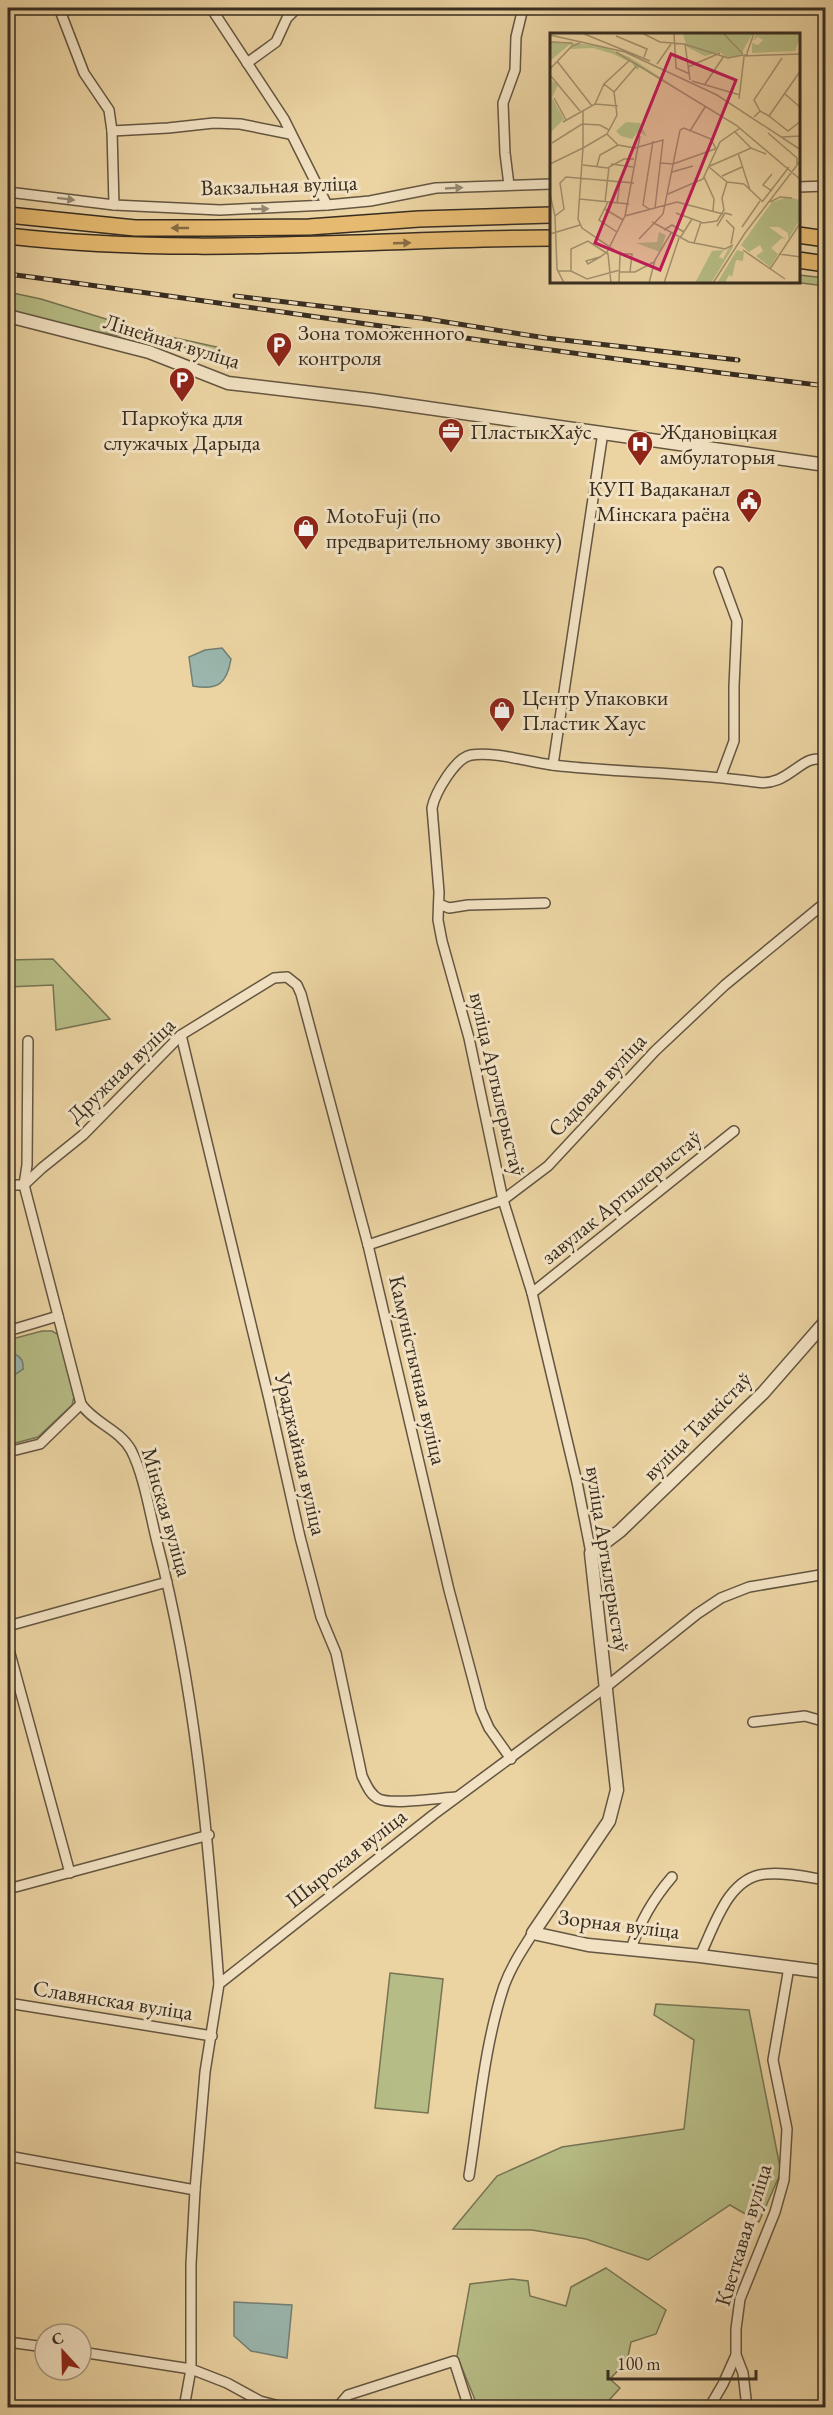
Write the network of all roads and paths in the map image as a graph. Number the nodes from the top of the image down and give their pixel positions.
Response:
1 (59, 8) edge
2 (211, 8) edge
3 (297, 8) edge
4 (523, 8) edge
5 (247, 63) junction
6 (112, 131) junction
7 (290, 134) junction
8 (550, 184) edge
9 (508, 185) junction
10 (825, 186) edge
11 (800, 188) edge
12 (8, 192) edge
13 (114, 205) junction
14 (327, 205) junction
15 (8, 215) edge
16 (550, 215) edge
17 (800, 235) edge
18 (8, 236) edge
19 (550, 238) edge
20 (825, 239) edge
21 (800, 260) edge
22 (825, 264) edge
23 (8, 316) edge
24 (603, 432) junction
25 (825, 465) edge
26 (719, 572) dead end
27 (825, 761) edge
28 (553, 765) junction
29 (721, 776) junction
30 (825, 902) edge
31 (545, 903) dead end
32 (439, 904) junction
33 (297, 985) joint
34 (182, 1035) junction
35 (28, 1041) dead end
36 (734, 1131) dead end
37 (8, 1185) edge
38 (24, 1185) junction
39 (503, 1200) junction
40 (368, 1245) junction
41 (532, 1293) junction
42 (58, 1316) junction
43 (825, 1321) edge
44 (8, 1331) edge
45 (81, 1404) junction
46 (8, 1452) edge
47 (591, 1553) junction
48 (825, 1574) edge
49 (167, 1582) junction
50 (8, 1626) edge
51 (8, 1646) edge
52 (606, 1687) junction
53 (753, 1722) dead end
54 (825, 1722) edge
55 (511, 1759) junction
56 (456, 1797) junction
57 (208, 1835) junction
58 (70, 1873) junction
59 (672, 1877) dead end
60 (825, 1880) edge
61 (8, 1889) edge
62 (533, 1933) junction
63 (631, 1949) junction
64 (700, 1956) junction
65 (789, 1967) junction
66 (825, 1972) edge
67 (219, 1984) junction
68 (8, 2003) edge
69 (212, 2036) junction
70 (8, 2156) edge
71 (469, 2176) dead end
72 (195, 2190) junction
73 (8, 2342) edge
74 (33, 2345) edge
75 (93, 2354) edge
76 (736, 2355) junction
77 (191, 2369) junction
78 (184, 2408) edge
79 (286, 2408) edge
80 (337, 2408) edge
81 (469, 2408) edge
82 (709, 2408) edge
83 (747, 2408) edge

1 - 6 street
2 - 5 street
3 - 5 street
4 - 9 street
5 - 7 street
6 - 7 street
6 - 13 street
7 - 14 street
8 - 9 street, Вакзальная вуліца
14 -> 9 street, Вакзальная вуліца
10 - 11 street
12 -> 13 street, Вакзальная вуліца
13 -> 14 street, Вакзальная вуліца
16 -> 15 highway
17 - 20 highway
18 -> 19 highway
21 - 22 highway
23 - 24 street, Лінейная вуліца
24 - 25 street, Лінейная вуліца
24 - 28 street
26 - 29 street
27 - 29 street
28 - 29 street
28 - 32 street, вуліца Артылерыстаў
30 - 39 street, Садовая вуліца
31 - 32 street
32 - 39 street, вуліца Артылерыстаў
33 - 34 street, Дружная вуліца
33 - 40 street, Камуністычная вуліца
34 - 38 street, Дружная вуліца
34 - 56 street, Ураджайная вуліца
35 - 38 street
36 - 41 street, завулак Артылерыстаў
37 - 38 street
38 - 42 street
39 - 40 street, Садовая вуліца
39 - 41 street, вуліца Артылерыстаў
40 - 55 street, Камуністычная вуліца
41 - 47 street, вуліца Артылерыстаў
42 - 44 street
42 - 45 street
43 - 47 street, вуліца Танкістаў
45 - 46 street
45 - 49 street, Мінская вуліца
47 - 52 street, вуліца Артылерыстаў
48 - 52 street, Шырокая вуліца
49 - 50 street
49 - 57 street, Мінская вуліца
51 - 58 street
52 - 55 street, Шырокая вуліца
52 - 62 street, вуліца Артылерыстаў
53 - 54 street
55 - 56 street, Шырокая вуліца
56 - 67 street, Шырокая вуліца
57 - 58 street
57 - 67 street, Мінская вуліца
58 - 61 street
59 - 63 street
60 - 64 street, Зорная вуліца
62 - 63 street, Зорная вуліца
62 - 71 street, вуліца Артылерыстаў
63 - 64 street, Зорная вуліца
64 - 65 street, Зорная вуліца
65 - 66 street, Зорная вуліца
65 - 76 street, Кветкавая вуліца
67 - 69 street
68 - 69 street, Славянская вуліца
69 - 72 street
70 - 72 street
72 - 77 street
73 - 74 street
75 - 77 street
76 - 82 street
76 - 83 street, Кветкавая вуліца
77 - 78 street
77 - 79 street
80 - 81 street

